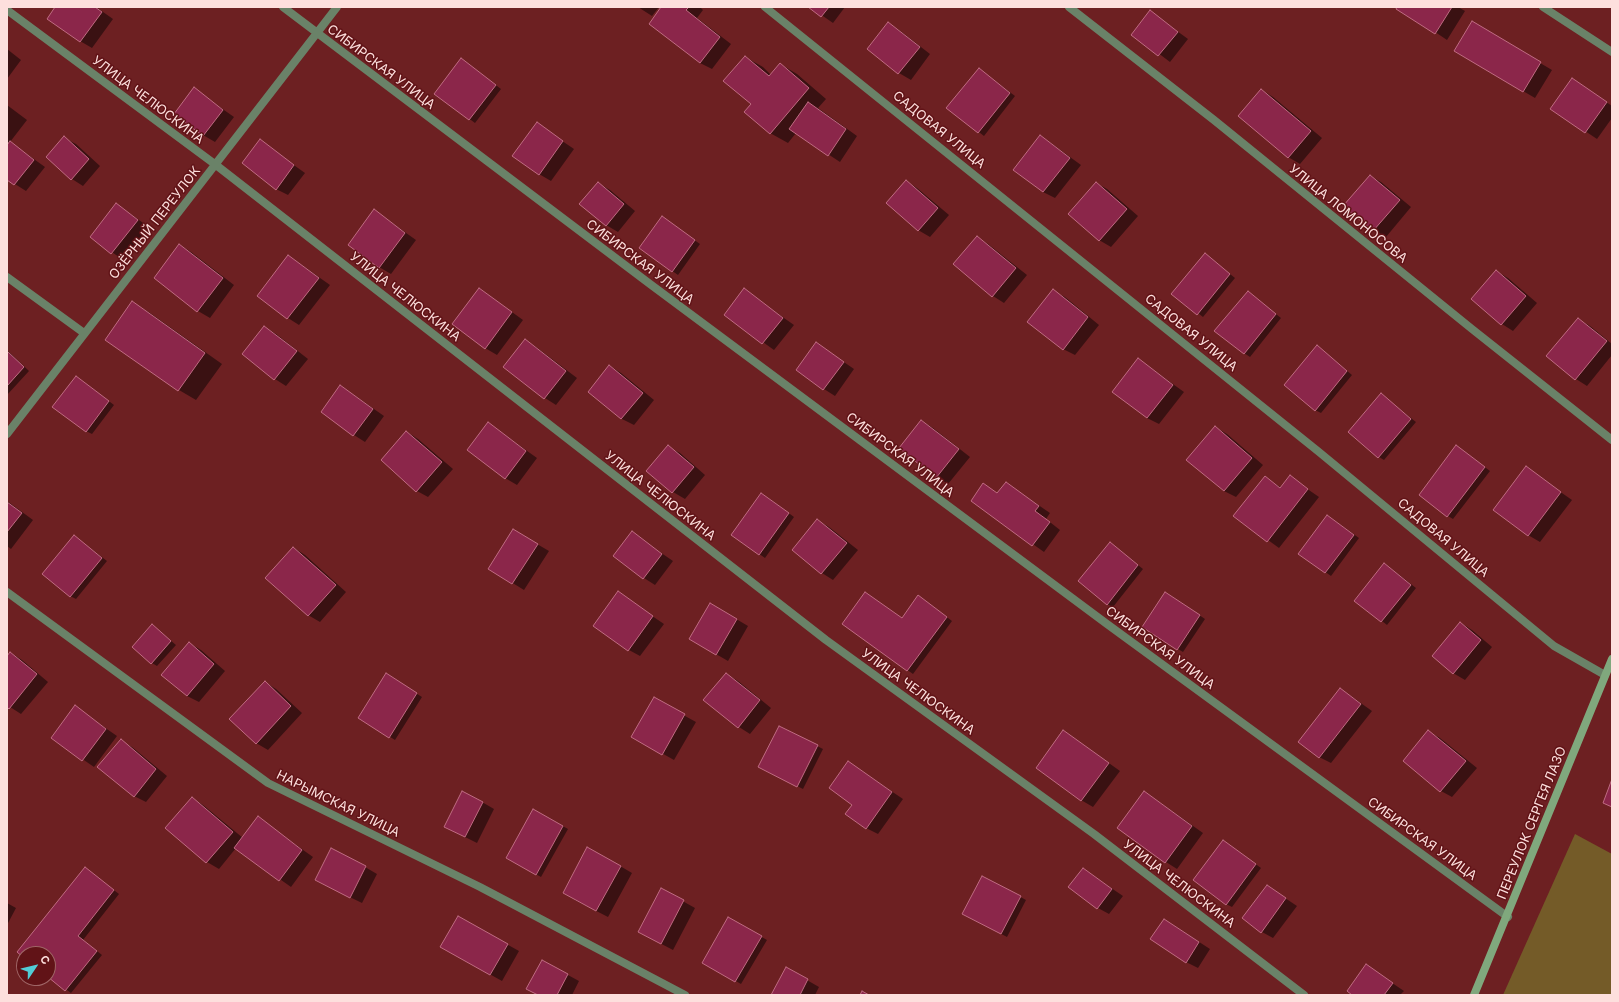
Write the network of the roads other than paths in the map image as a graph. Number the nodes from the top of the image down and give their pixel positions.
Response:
1 (283, 7) edge
2 (338, 7) edge
3 (765, 7) edge
4 (1069, 7) edge
5 (1543, 7) edge
6 (7, 10) edge
7 (317, 33) junction
8 (1612, 52) edge
9 (216, 165) junction
10 (7, 277) edge
11 (84, 333) junction
12 (7, 434) edge
13 (1612, 440) edge
14 (7, 592) edge
15 (1612, 659) edge
16 (1605, 675) junction
17 (1508, 917) junction
18 (685, 995) edge
19 (1304, 995) edge
20 (1474, 995) edge

1 - 7 street, СИБИРСКАЯ УЛИЦА
2 - 7 street, ОЗЁРНЫЙ ПЕРЕУЛОК
3 - 16 street, САДОВАЯ УЛИЦА
4 - 13 street, УЛИЦА ЛОМОНОСОВА
5 - 8 street
6 - 9 street, УЛИЦА ЧЕЛЮСКИНА
7 - 9 street, ОЗЁРНЫЙ ПЕРЕУЛОК
7 - 17 street, СИБИРСКАЯ УЛИЦА
9 - 11 street, ОЗЁРНЫЙ ПЕРЕУЛОК
9 - 19 street, УЛИЦА ЧЕЛЮСКИНА
10 - 11 street
11 - 12 street, ОЗЁРНЫЙ ПЕРЕУЛОК
14 - 18 street, НАРЫМСКАЯ УЛИЦА
15 - 16 street, ПЕРЕУЛОК СЕРГЕЯ ЛАЗО
16 - 17 street, ПЕРЕУЛОК СЕРГЕЯ ЛАЗО
17 - 20 street, ПЕРЕУЛОК СЕРГЕЯ ЛАЗО

